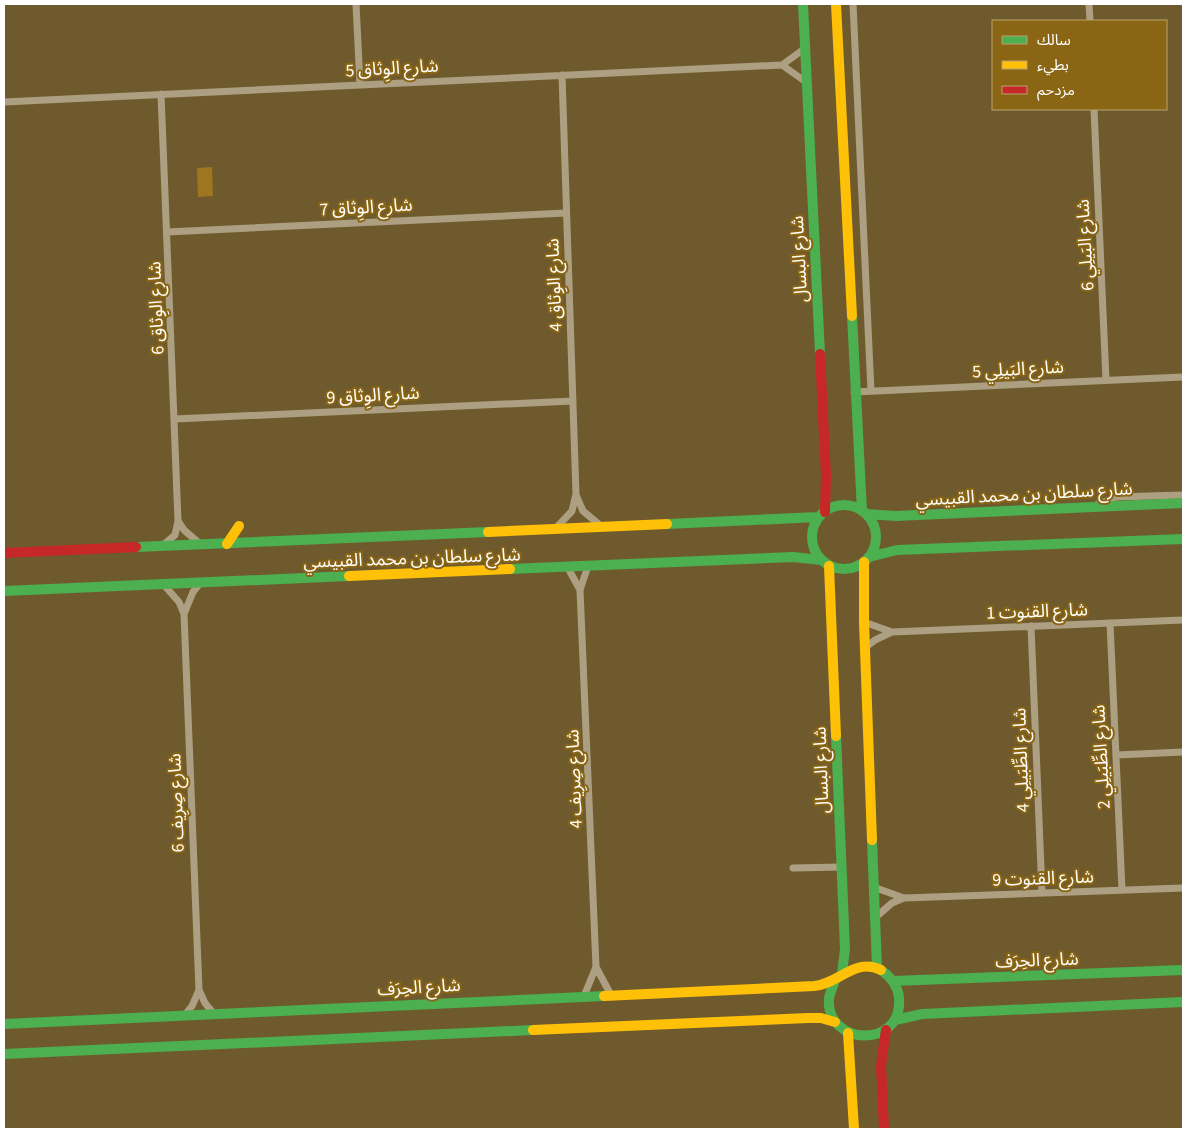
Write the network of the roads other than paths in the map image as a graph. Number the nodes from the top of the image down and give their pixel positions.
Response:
1 (356, 4) edge
2 (802, 4) edge
3 (836, 4) edge
4 (853, 4) edge
5 (1089, 4) edge
6 (1090, 20) edge
7 (804, 49) junction
8 (782, 64) junction
9 (562, 75) junction
10 (806, 82) junction
11 (360, 85) junction
12 (161, 94) junction
13 (4, 102) edge
14 (1094, 110) edge
15 (566, 213) junction
16 (168, 232) junction
17 (1183, 377) edge
18 (1106, 380) junction
19 (870, 391) junction
20 (854, 392) junction
21 (573, 401) junction
22 (175, 419) junction
23 (576, 494) junction
24 (1183, 495) edge
25 (1183, 504) edge
26 (1086, 508) junction
27 (864, 513) junction
28 (822, 514) junction
29 (178, 521) junction
30 (240, 526) dead end
31 (604, 528) junction
32 (554, 530) junction
33 (1183, 539) edge
34 (228, 544) junction
35 (201, 546) junction
36 (160, 548) junction
37 (4, 553) edge
38 (866, 559) junction
39 (825, 563) junction
40 (588, 566) junction
41 (568, 568) junction
42 (200, 583) junction
43 (163, 584) junction
44 (580, 590) junction
45 (4, 591) edge
46 (184, 614) junction
47 (1183, 620) edge
48 (864, 622) junction
49 (1110, 623) junction
50 (1031, 626) junction
51 (892, 632) junction
52 (866, 647) junction
53 (1183, 752) edge
54 (1116, 755) junction
55 (842, 867) junction
56 (793, 868) dead end
57 (876, 888) junction
58 (1183, 888) edge
59 (1122, 890) junction
60 (1042, 893) junction
61 (904, 898) junction
62 (877, 916) junction
63 (596, 967) junction
64 (878, 968) junction
65 (1183, 970) edge
66 (838, 977) junction
67 (893, 980) junction
68 (199, 990) junction
69 (611, 995) junction
70 (584, 996) junction
71 (1183, 1002) edge
72 (214, 1014) junction
73 (185, 1015) junction
74 (895, 1020) junction
75 (835, 1022) junction
76 (4, 1024) edge
77 (886, 1030) junction
78 (848, 1033) junction
79 (4, 1054) edge
80 (854, 1129) edge
81 (884, 1129) edge

1 - 11 street
2 - 7 street, شارع البسال
3 - 20 street
4 - 19 street
5 - 6 street
7 - 8 street
7 - 10 street, شارع البسال
8 - 9 street, شارع الوِثاق 5
8 - 10 street
9 - 11 street, شارع الوِثاق 5
9 - 15 street, شارع الوِثاق 4
10 - 28 street, شارع البسال
11 - 12 street, شارع الوِثاق 5
12 - 13 street, شارع الوِثاق 5
12 - 16 street, شارع الوِثاق 6
14 - 18 street, شارع البَيلِي 6
15 - 16 street, شارع الوِثاق 7
15 - 21 street, شارع الوِثاق 4
16 - 22 street, شارع الوِثاق 6
17 - 18 street, شارع البَيلِي 5
18 - 19 street, شارع البَيلِي 5
19 - 20 street, شارع البَيلِي 5
20 - 27 street
21 - 22 street, شارع الوِثاق 9
21 - 23 street, شارع الوِثاق 4
22 - 29 street, شارع الوِثاق 6
23 - 31 street, شارع الوِثاق 4
23 - 32 street, شارع الوِثاق 4
24 - 26 street
25 - 26 street, شارع سلطان بن محمد القبيسي
26 - 27 street, شارع سلطان بن محمد القبيسي
27 - 28 street
27 - 38 street
28 - 31 street, شارع سلطان بن محمد القبيسي
28 - 39 street
29 - 35 street
29 - 36 street, شارع الوِثاق 6
30 - 34 street
31 - 32 street, شارع سلطان بن محمد القبيسي
32 - 34 street, شارع سلطان بن محمد القبيسي
33 - 38 street
34 - 35 street, شارع سلطان بن محمد القبيسي
35 - 36 street, شارع سلطان بن محمد القبيسي
36 - 37 street, شارع سلطان بن محمد القبيسي
38 - 39 street
38 - 48 street
39 - 40 street, شارع سلطان بن محمد القبيسي
39 - 55 street, شارع البسال
40 - 41 street, شارع سلطان بن محمد القبيسي
40 - 44 street, شارع صِرِيف 4
41 - 42 street, شارع سلطان بن محمد القبيسي
41 - 44 street, شارع صِرِيف 4
42 - 43 street, شارع سلطان بن محمد القبيسي
42 - 46 street, شارع صِرِيف 6
43 - 45 street, شارع سلطان بن محمد القبيسي
43 - 46 street, شارع صِرِيف 6
44 - 63 street, شارع صِرِيف 4
46 - 68 street, شارع صِرِيف 6
47 - 49 street, شارع القنوت 1
48 - 51 street, شارع القنوت 1
48 - 52 street
49 - 50 street, شارع القنوت 1
49 - 54 street, شارع الطِّبَيلِي 2
50 - 51 street, شارع القنوت 1
50 - 60 street, شارع الطِّبَيلِي 4
51 - 52 street, شارع القنوت 1
52 - 57 street
53 - 54 street
54 - 59 street, شارع الطِّبَيلِي 2
55 - 56 street
55 - 66 street, شارع البسال
57 - 61 street, شارع القنوت 9
57 - 62 street
58 - 59 street, شارع القنوت 9
59 - 60 street, شارع القنوت 9
60 - 61 street, شارع القنوت 9
61 - 62 street, شارع القنوت 9
62 - 64 street
63 - 69 street, شارع صِرِيف 4
63 - 70 street, شارع صِرِيف 4
64 - 66 street
64 - 67 street
65 - 67 street, شارع الحِرَف
66 - 69 street, شارع الحِرَف
66 - 75 street
67 - 74 street
68 - 72 street, شارع صِرِيف 6
68 - 73 street
69 - 70 street, شارع الحِرَف
70 - 72 street, شارع الحِرَف
71 - 74 street
72 - 73 street, شارع الحِرَف
73 - 76 street, شارع الحِرَف
74 - 77 street
75 - 78 street
75 - 79 street
77 - 78 street
77 - 81 street
78 - 80 street

